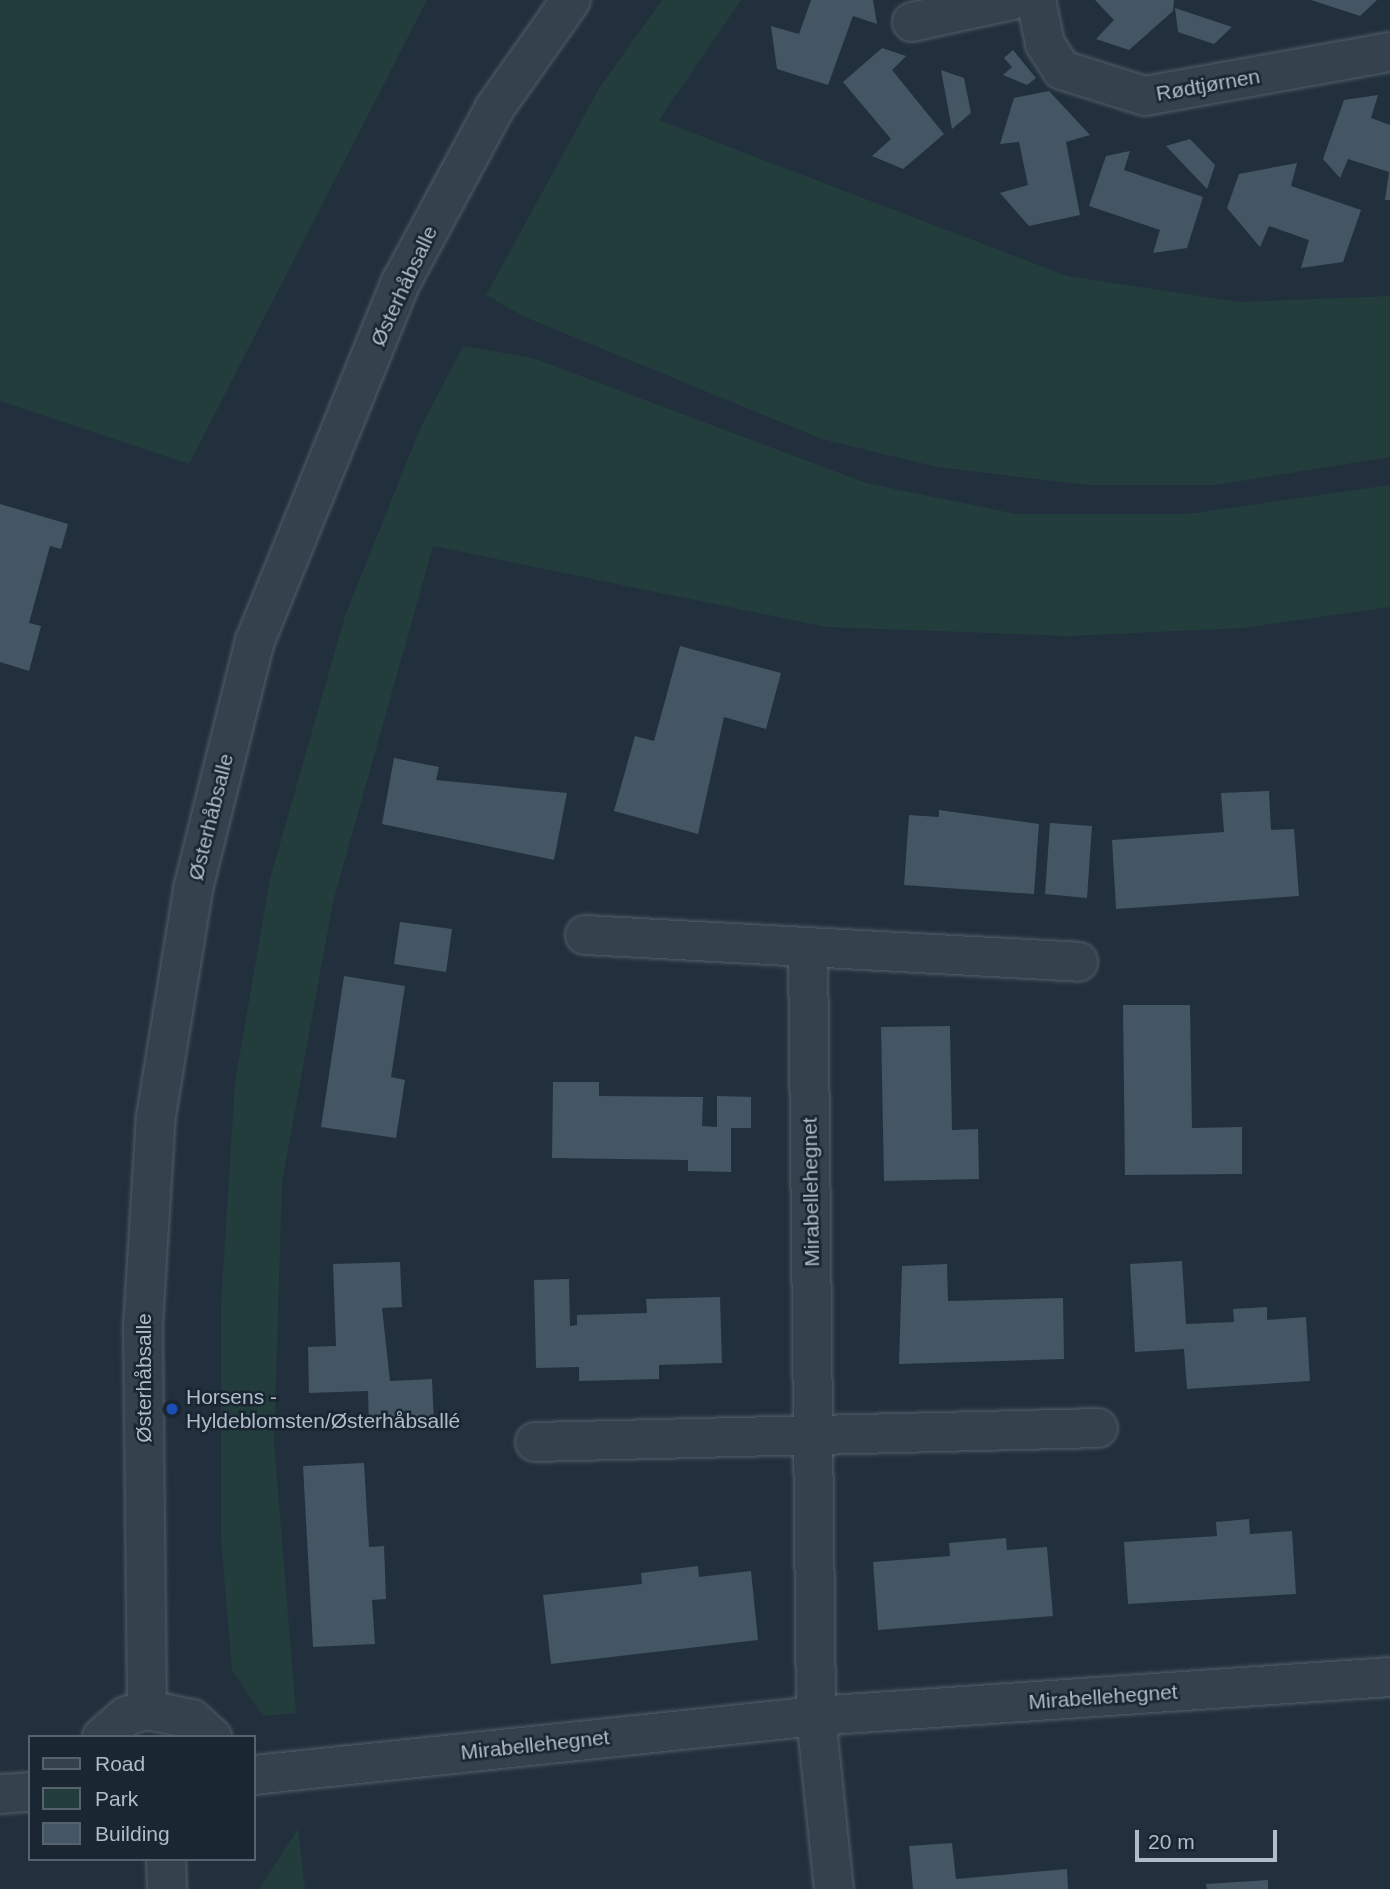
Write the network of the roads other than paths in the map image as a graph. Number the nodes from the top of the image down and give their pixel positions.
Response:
1 (571, 0) edge
2 (1012, 0) edge
3 (1037, 0) edge
4 (912, 22) dead end
5 (1390, 52) edge
6 (585, 935) dead end
7 (808, 948) junction
8 (1078, 962) dead end
9 (1098, 1428) dead end
10 (814, 1436) junction
11 (534, 1442) dead end
12 (1390, 1677) edge
13 (147, 1710) junction
14 (816, 1716) junction
15 (104, 1735) edge
16 (210, 1735) edge
17 (256, 1775) edge
18 (28, 1793) edge
19 (0, 1794) edge
20 (166, 1861) edge
21 (167, 1889) edge
22 (834, 1889) edge

1 - 13 street, Østerhåbsalle
2 - 4 street
3 - 5 street, Rødtjørnen
6 - 7 street
7 - 8 street
7 - 10 street, Mirabellehegnet
9 - 10 street
10 - 11 street
10 - 14 street, Mirabellehegnet
12 - 14 street, Mirabellehegnet
13 - 15 street
13 - 16 street
14 - 17 street, Mirabellehegnet
14 - 22 street, Mirabellehegnet
18 - 19 street
20 - 21 street

